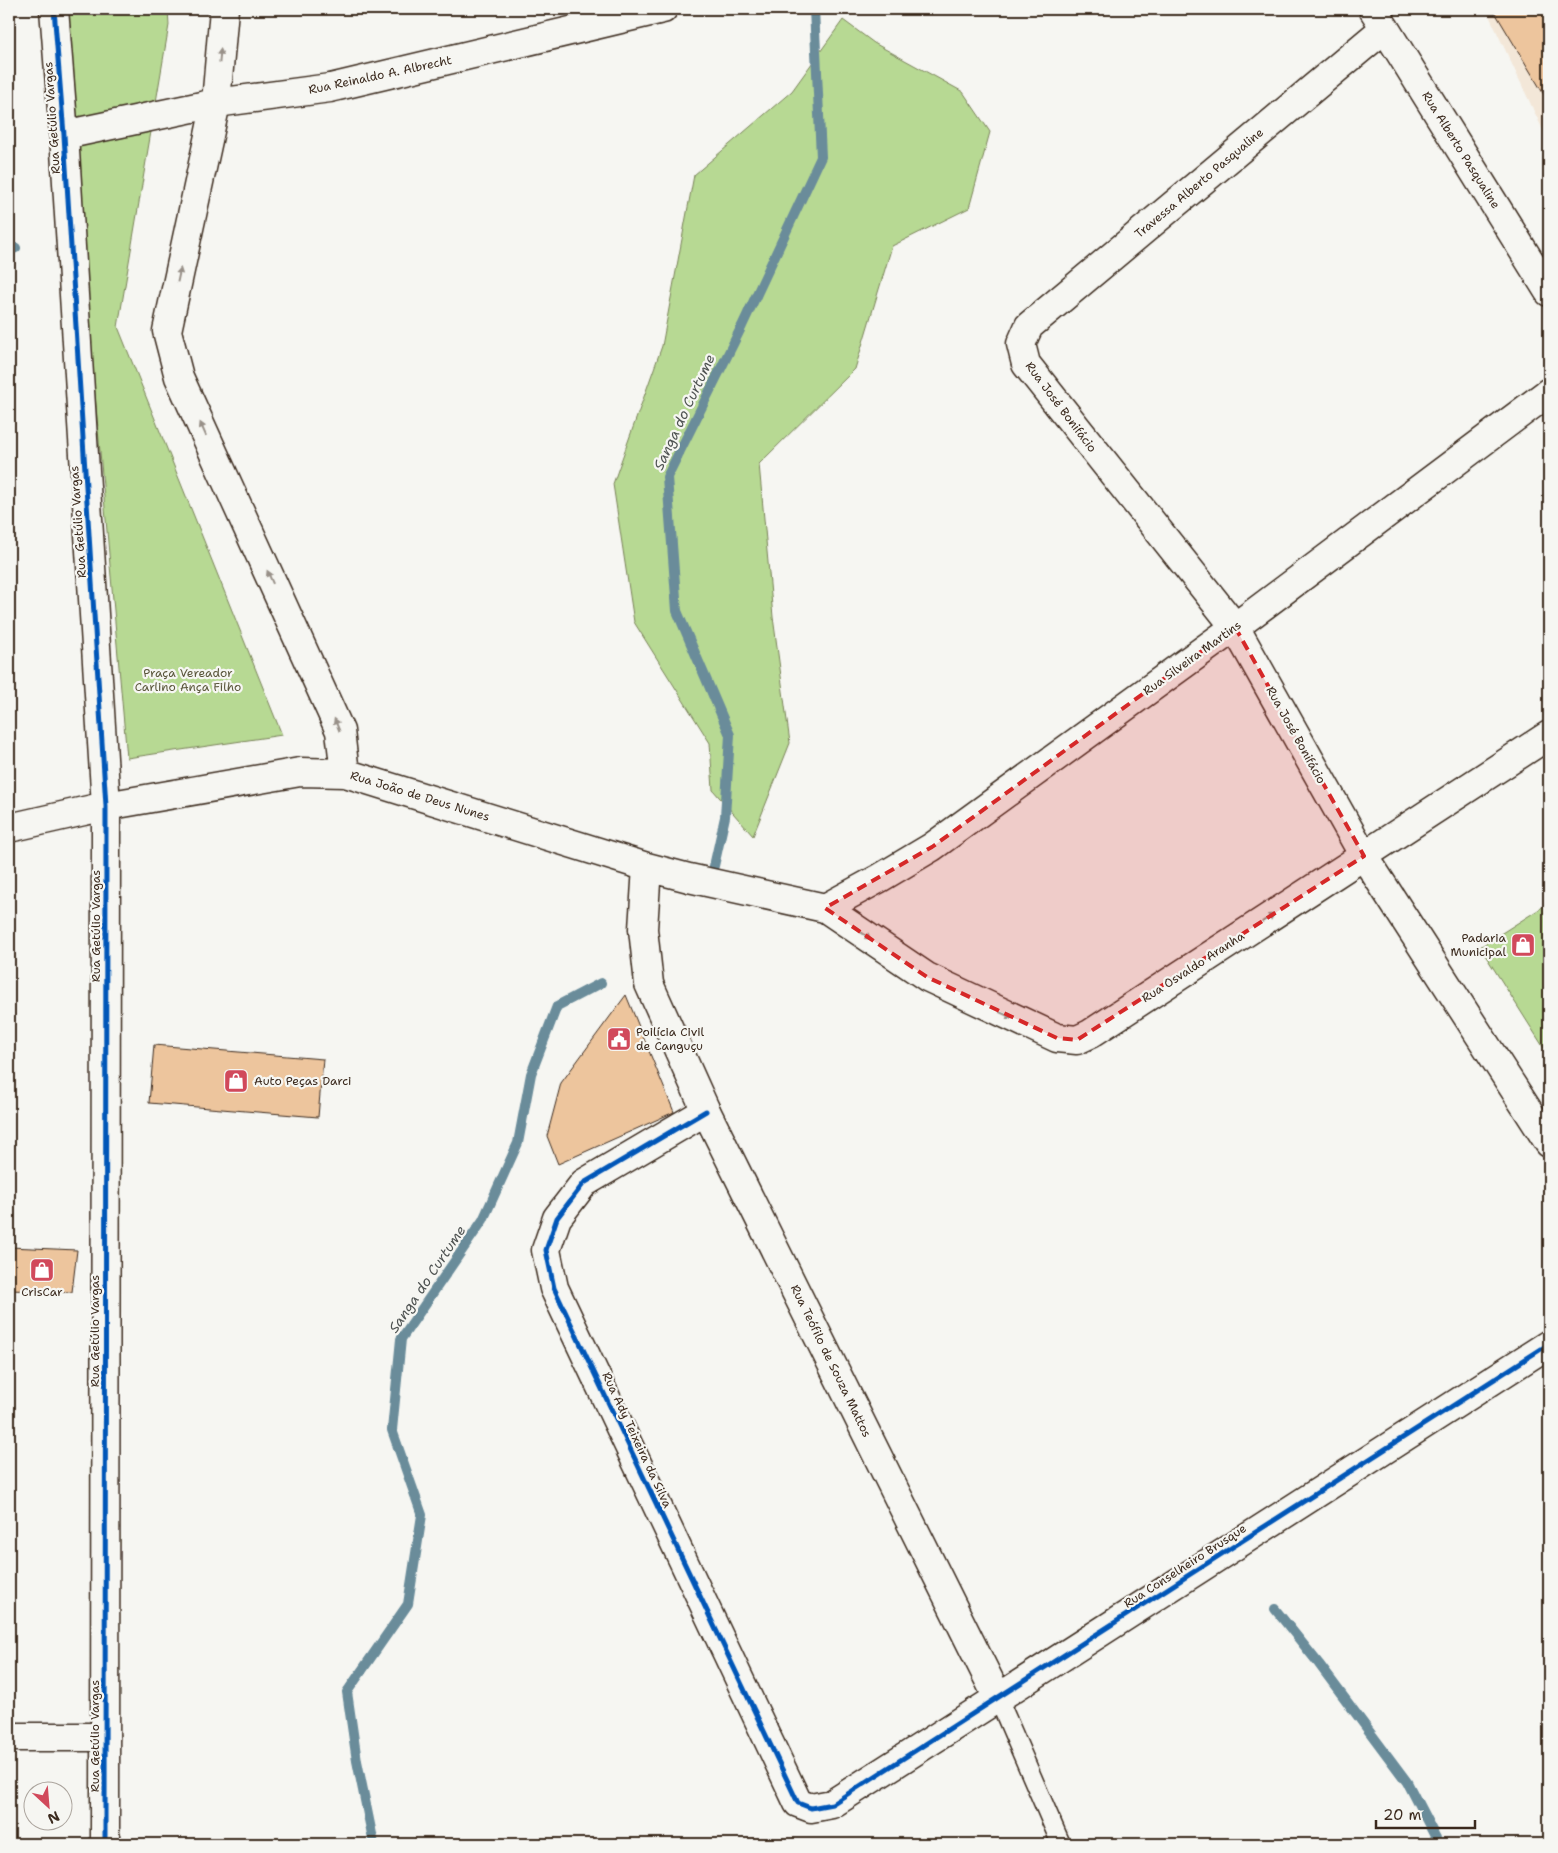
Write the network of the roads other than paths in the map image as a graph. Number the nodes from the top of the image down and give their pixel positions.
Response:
1 (54, 9) edge
2 (224, 9) edge
3 (663, 9) edge
4 (1379, 18) edge
5 (216, 103) junction
6 (64, 135) junction
7 (1549, 292) edge
8 (1021, 344) joint
9 (1549, 392) edge
10 (1235, 627) junction
11 (1549, 735) edge
12 (345, 773) junction
13 (106, 806) junction
14 (9, 828) edge
15 (1364, 856) junction
16 (647, 867) junction
17 (825, 908) junction
18 (706, 1111) junction
19 (1549, 1144) edge
20 (1549, 1344) edge
21 (998, 1698) junction
22 (9, 1736) edge
23 (105, 1737) junction
24 (832, 1804) joint
25 (105, 1844) edge
26 (1061, 1844) edge

1 - 6 street, Rua Getúlio Vargas
5 -> 2 street
3 - 5 street, Rua Reinaldo A. Albrecht
4 - 7 street, Rua Alberto Pasqualine
4 - 8 street, Travessa Alberto Pasqualine
5 - 6 street, Rua Reinaldo A. Albrecht
12 -> 5 street
6 - 13 street, Rua Getúlio Vargas
8 - 10 street, Rua José Bonifácio
9 - 10 street, Rua Silveira Martins
10 - 15 street, Rua José Bonifácio
10 - 17 street, Rua Silveira Martins
11 - 15 street, Rua Osvaldo Aranha
12 - 13 street, Rua João de Deus Nunes
12 - 16 street, Rua João de Deus Nunes
13 - 14 street, Rua João de Deus Nunes
13 - 23 street, Rua Getúlio Vargas
17 -> 15 street, Rua Osvaldo Aranha
15 - 19 street, Rua José Bonifácio
16 - 17 street, Rua João de Deus Nunes
16 - 18 street, Rua Teófilo de Souza Mattos
18 - 21 street, Rua Teófilo de Souza Mattos
18 - 24 street, Rua Ady Teixeira da Silva
20 - 21 street, Rua Conselheiro Brusque
21 - 24 street, Rua Conselheiro Brusque
21 - 26 lane, Rua Teófilo de Souza Mattos
22 - 23 street
23 - 25 street, Rua Getúlio Vargas

